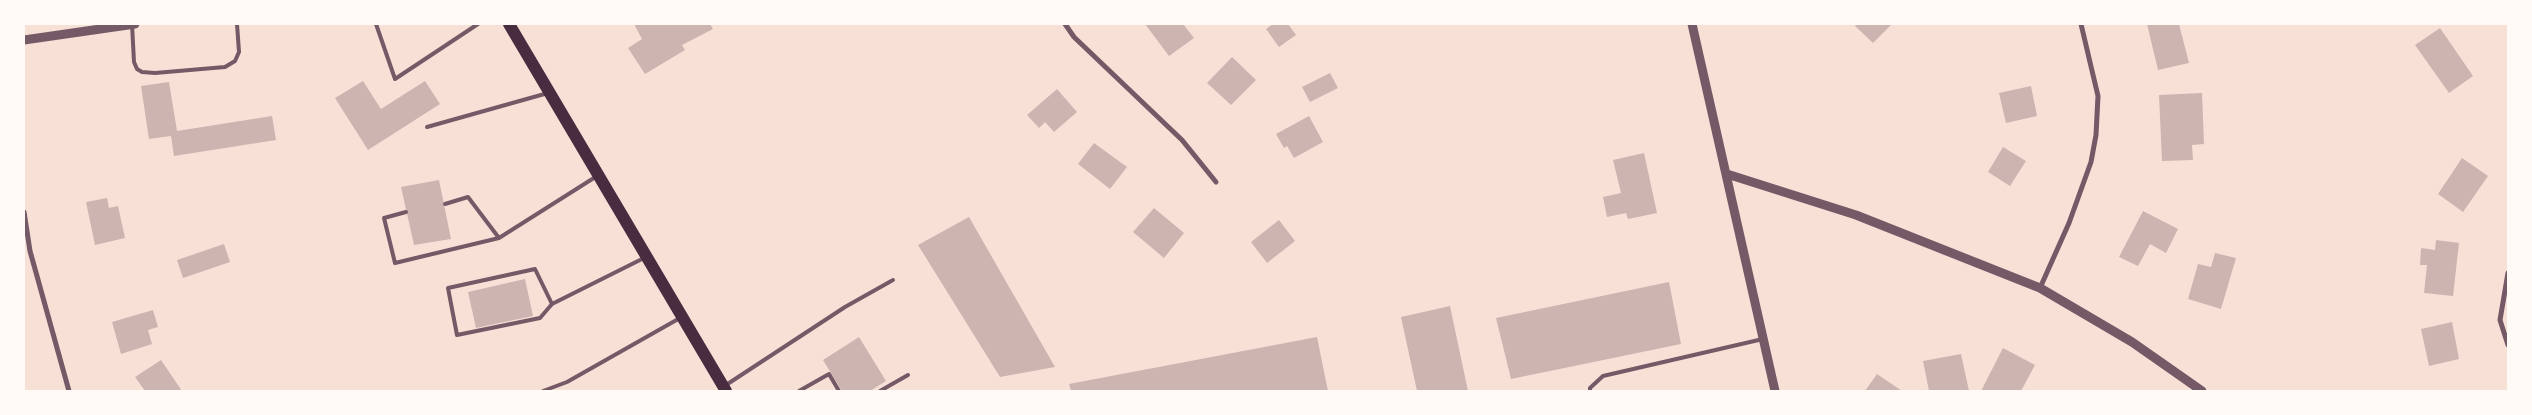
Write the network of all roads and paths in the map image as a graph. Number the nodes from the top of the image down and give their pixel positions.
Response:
1 (133, 24) edge
2 (238, 24) edge
3 (376, 24) edge
4 (478, 24) edge
5 (509, 24) edge
6 (1065, 24) edge
7 (1692, 24) edge
8 (2081, 24) edge
9 (24, 40) edge
10 (550, 92) junction
11 (427, 127) dead end
12 (1727, 174) junction
13 (599, 175) junction
14 (1216, 182) dead end
15 (445, 204) dead end
16 (24, 212) edge
17 (406, 212) dead end
18 (499, 238) junction
19 (647, 256) junction
20 (2508, 273) edge
21 (894, 280) dead end
22 (2040, 288) junction
23 (552, 304) junction
24 (682, 316) junction
25 (1763, 338) junction
26 (2508, 345) edge
27 (908, 375) dead end
28 (725, 389) edge
29 (69, 391) edge
30 (543, 391) edge
31 (799, 391) edge
32 (839, 391) edge
33 (880, 391) edge
34 (1590, 391) edge
35 (1775, 391) edge
36 (2202, 391) edge

1 - 2 lane
1 - 9 street
3 - 4 lane
5 - 10 main road
6 - 14 street
7 - 12 street
8 - 22 street
10 - 11 lane
10 - 13 main road
12 - 22 street
12 - 25 street
13 - 18 lane
13 - 19 main road
15 - 18 lane
16 - 29 street
17 - 18 lane
19 - 23 lane
19 - 24 main road
20 - 26 street
21 - 28 lane
22 - 36 street
23 - 23 lane
24 - 28 main road
24 - 30 lane
25 - 34 lane
25 - 35 street
27 - 33 lane
31 - 32 lane

